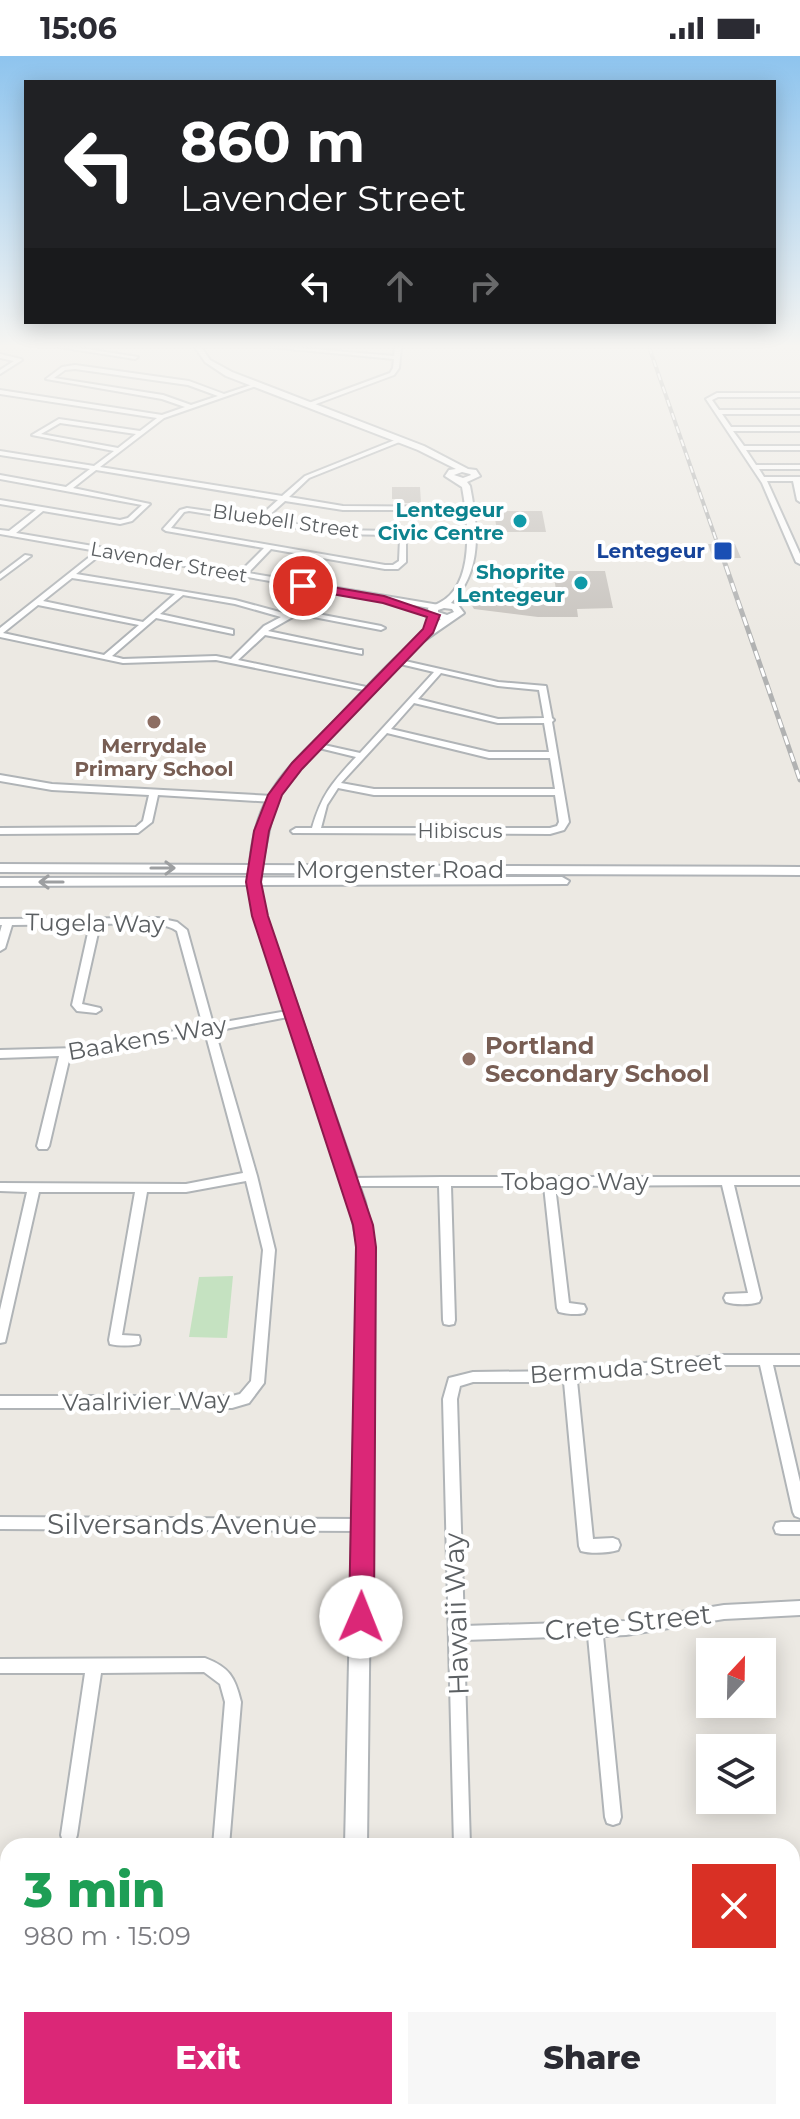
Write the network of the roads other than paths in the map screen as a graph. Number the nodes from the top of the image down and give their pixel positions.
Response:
1 (79, 443) edge
2 (128, 443) edge
3 (392, 443) edge
4 (408, 443) edge
5 (738, 443) edge
6 (741, 448) junction
7 (800, 448) edge
8 (119, 450) junction
9 (0, 453) edge
10 (440, 457) junction
11 (754, 467) junction
12 (800, 467) edge
13 (95, 468) junction
14 (465, 470) junction
15 (449, 473) junction
16 (0, 477) edge
17 (473, 479) junction
18 (460, 481) junction
19 (764, 481) junction
20 (799, 481) edge
21 (69, 488) junction
22 (799, 497) edge
23 (283, 498) junction
24 (0, 502) edge
25 (470, 508) junction
26 (41, 509) junction
27 (260, 520) junction
28 (0, 532) edge
29 (10, 534) junction
30 (790, 540) junction
31 (800, 540) edge
32 (268, 548) junction
33 (477, 548) junction
34 (102, 550) junction
35 (27, 556) dead end
36 (800, 562) edge
37 (0, 564) edge
38 (14, 566) junction
39 (70, 575) junction
40 (242, 575) junction
41 (0, 577) edge
42 (320, 589) junction
43 (181, 593) junction
44 (36, 602) junction
45 (455, 607) junction
46 (436, 610) junction
47 (297, 612) junction
48 (157, 616) junction
49 (288, 617) junction
50 (448, 618) junction
51 (143, 624) junction
52 (381, 628) dead end
53 (429, 630) junction
54 (230, 632) dead end
55 (263, 632) junction
56 (0, 634) edge
57 (359, 652) dead end
58 (105, 658) junction
59 (233, 661) junction
60 (399, 661) junction
61 (439, 671) junction
62 (371, 690) junction
63 (412, 700) junction
64 (550, 720) junction
65 (385, 730) junction
66 (318, 745) junction
67 (554, 755) junction
68 (361, 756) junction
69 (0, 778) edge
70 (335, 785) junction
71 (154, 792) junction
72 (559, 792) junction
73 (273, 799) junction
74 (0, 831) edge
75 (296, 831) dead end
76 (316, 831) junction
77 (0, 868) edge
78 (800, 871) edge
79 (254, 875) junction
80 (800, 880) edge
81 (0, 882) edge
82 (96, 921) junction
83 (4, 922) edge
84 (0, 948) edge
85 (96, 1010) dead end
86 (293, 1013) junction
87 (210, 1028) junction
88 (65, 1053) junction
89 (0, 1054) edge
90 (43, 1146) dead end
91 (251, 1176) junction
92 (445, 1181) junction
93 (549, 1181) junction
94 (727, 1181) junction
95 (800, 1181) edge
96 (350, 1182) junction
97 (0, 1187) edge
98 (34, 1188) junction
99 (142, 1188) junction
100 (730, 1298) dead end
101 (580, 1309) dead end
102 (449, 1320) dead end
103 (0, 1338) edge
104 (134, 1340) dead end
105 (765, 1360) junction
106 (800, 1360) edge
107 (570, 1376) junction
108 (454, 1382) joint
109 (0, 1402) edge
110 (800, 1512) edge
111 (0, 1523) edge
112 (364, 1525) junction
113 (781, 1528) dead end
114 (800, 1528) edge
115 (613, 1545) dead end
116 (800, 1608) edge
117 (595, 1629) junction
118 (456, 1633) junction
119 (0, 1666) edge
120 (94, 1666) junction
121 (613, 1817) dead end
122 (69, 1835) dead end
123 (222, 1838) edge
124 (356, 1838) edge
125 (462, 1838) edge

1 - 8 street
2 - 8 street
3 - 23 street
4 - 10 street
5 - 6 street
6 - 7 street
6 - 11 street
8 - 13 street
9 - 13 street
10 - 14 street
10 - 15 street
11 - 12 street
11 - 19 street
13 - 21 street
13 - 23 street
14 - 15 street
14 - 17 street
15 - 18 street
16 - 21 street
17 - 18 street
17 - 33 street
18 - 25 street
19 - 20 street
19 - 30 street
20 - 22 street
21 - 26 street
23 - 25 street
23 - 27 street
24 - 26 street
25 - 33 street
26 - 29 street
27 - 32 street, Bluebell Street
27 - 32 street, Bluebell Street
28 - 29 street, Lavender Street
29 - 34 street, Lavender Street
30 - 31 street
30 - 36 street
32 - 40 street, Bluebell Street
33 - 45 street
33 - 46 street
34 - 39 street
34 - 40 street, Lavender Street
35 - 38 street
37 - 38 street
38 - 41 street
39 - 43 street
39 - 44 street
40 - 42 street, Lavender Street
42 - 46 street, Lavender Street
42 - 47 street
43 - 48 street
43 - 49 street
44 - 51 street
44 - 56 street
45 - 46 street
45 - 50 street
46 - 50 street
46 - 53 street
47 - 49 street
47 - 52 street
48 - 51 street
48 - 54 street
49 - 55 street
50 - 53 street
51 - 58 street
53 - 60 street
55 - 57 street
55 - 59 street
56 - 58 street
58 - 59 street
59 - 62 street
60 - 61 street, Hibiscus
60 - 62 street
61 - 63 street
61 - 64 street, Hibiscus
62 - 66 street
63 - 64 street
63 - 65 street
64 - 67 street, Hibiscus
65 - 67 street
65 - 68 street
66 - 68 street
66 - 73 street
67 - 72 street, Hibiscus
68 - 70 street
69 - 71 street
70 - 72 street
70 - 76 street
71 - 73 street
71 - 74 street
72 - 76 street, Hibiscus
73 - 79 street
75 - 76 street
77 -> 79 main road, Morgenster Road
78 - 79 main road, Morgenster Road
79 - 80 main road, Morgenster Road
79 -> 81 main road, Morgenster Road
79 - 86 street
82 - 83 street, Tugela Way
82 - 85 street
82 - 87 street, Tugela Way
83 - 84 street
86 - 87 street, Baakens Way
86 - 96 street
87 - 88 street, Baakens Way
87 - 91 street, Vaalrivier Way
88 - 89 street, Baakens Way
88 - 90 street
91 - 99 street
91 - 109 street, Vaalrivier Way
92 - 93 street, Tobago Way
92 - 96 street, Tobago Way
92 - 102 street
93 - 94 street, Tobago Way
93 - 101 street
94 - 95 street, Tobago Way
94 - 100 street
96 - 112 street
97 - 98 street
98 - 99 street
98 - 103 street
99 - 104 street
105 - 106 street, Bermuda Street
105 - 107 street, Bermuda Street
105 - 110 street
107 - 108 street, Bermuda Street
107 - 115 street
108 - 118 street, Hawaii Way
111 - 112 street, Silversands Avenue
112 - 124 street
113 - 114 street
116 - 117 street, Crete Street
117 - 118 street, Crete Street
117 - 121 street
118 - 125 street, Hawaii Way
119 - 120 street
120 - 122 street
120 - 123 street

